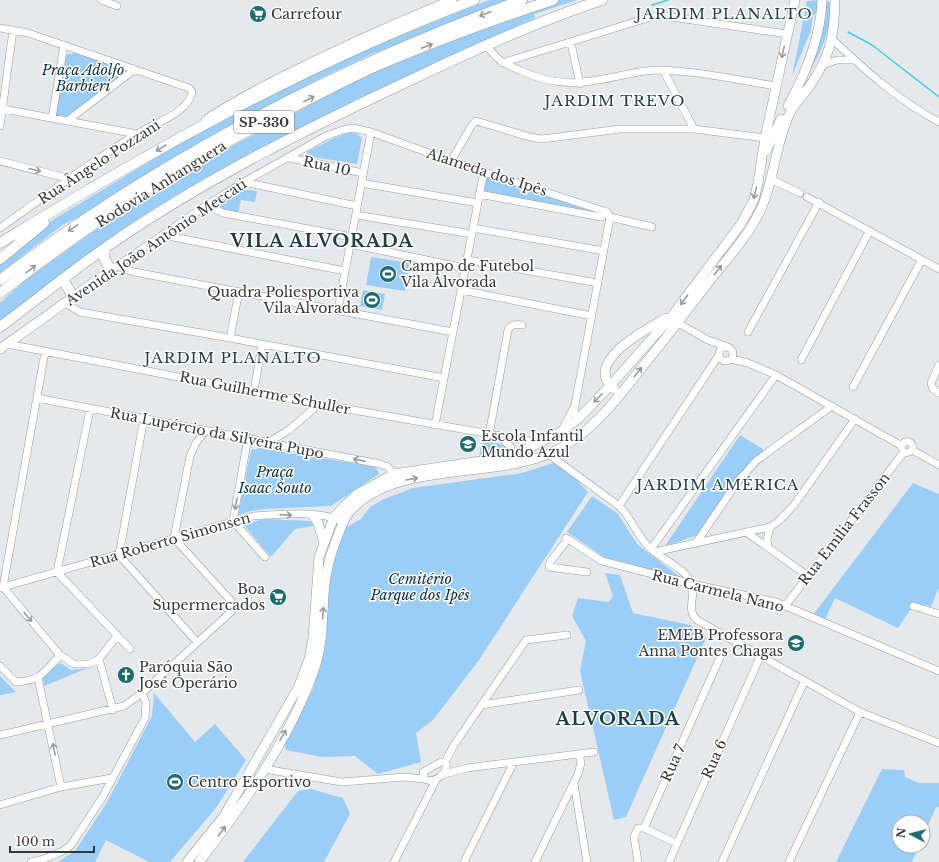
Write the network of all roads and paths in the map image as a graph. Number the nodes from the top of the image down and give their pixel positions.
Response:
1 (101, 0) edge
2 (452, 0) edge
3 (474, 0) edge
4 (522, 0) edge
5 (553, 0) edge
6 (602, 0) edge
7 (822, 0) edge
8 (796, 2) edge
9 (834, 2) edge
10 (117, 6) dead end
11 (0, 28) edge
12 (13, 30) junction
13 (787, 34) junction
14 (832, 39) junction
15 (570, 43) junction
16 (64, 45) junction
17 (487, 45) junction
18 (853, 60) junction
19 (502, 63) junction
20 (822, 65) junction
21 (134, 70) junction
22 (662, 70) junction
23 (580, 84) junction
24 (776, 86) junction
25 (792, 99) junction
26 (3, 109) junction
27 (52, 118) junction
28 (67, 120) junction
29 (939, 122) edge
30 (785, 123) junction
31 (0, 126) edge
32 (362, 129) joint
33 (694, 129) junction
34 (371, 132) junction
35 (137, 134) junction
36 (183, 135) junction
37 (765, 138) junction
38 (290, 158) junction
39 (0, 161) edge
40 (451, 161) junction
41 (484, 171) junction
42 (760, 172) junction
43 (363, 173) junction
44 (70, 178) junction
45 (770, 179) junction
46 (105, 181) junction
47 (244, 182) junction
48 (362, 183) junction
49 (800, 193) dead end
50 (479, 194) junction
51 (808, 197) dead end
52 (820, 202) junction
53 (478, 203) junction
54 (207, 205) junction
55 (357, 206) junction
56 (609, 214) junction
57 (356, 215) junction
58 (652, 227) dead end
59 (0, 228) edge
60 (472, 231) junction
61 (869, 232) junction
62 (163, 235) junction
63 (351, 240) junction
64 (0, 243) edge
65 (105, 249) junction
66 (604, 251) junction
67 (0, 259) edge
68 (467, 260) junction
69 (921, 261) junction
70 (114, 268) junction
71 (465, 268) junction
72 (939, 269) edge
73 (345, 271) junction
74 (0, 280) edge
75 (63, 280) junction
76 (598, 283) junction
77 (461, 290) junction
78 (239, 291) junction
79 (0, 293) edge
80 (73, 296) junction
81 (64, 302) junction
82 (338, 310) junction
83 (592, 316) junction
84 (674, 320) junction
85 (522, 324) dead end
86 (0, 327) edge
87 (453, 332) junction
88 (748, 332) dead end
89 (230, 338) junction
90 (708, 340) junction
91 (262, 344) junction
92 (3, 346) edge
93 (730, 348) junction
94 (45, 352) junction
95 (719, 354) junction
96 (729, 360) junction
97 (801, 360) dead end
98 (748, 363) junction
99 (939, 365) edge
100 (709, 372) junction
101 (776, 375) junction
102 (444, 378) junction
103 (610, 386) junction
104 (853, 387) dead end
105 (254, 391) junction
106 (936, 391) edge
107 (620, 395) junction
108 (36, 398) junction
109 (319, 404) junction
110 (575, 405) junction
111 (832, 406) junction
112 (90, 409) junction
113 (144, 418) junction
114 (578, 419) junction
115 (855, 419) junction
116 (435, 425) junction
117 (289, 430) junction
118 (586, 430) junction
119 (205, 431) junction
120 (559, 432) junction
121 (489, 435) junction
122 (500, 437) junction
123 (248, 438) junction
124 (269, 442) junction
125 (541, 443) junction
126 (294, 447) junction
127 (903, 449) junction
128 (548, 454) junction
129 (513, 456) junction
130 (939, 465) edge
131 (394, 474) junction
132 (383, 487) junction
133 (619, 506) junction
134 (313, 515) junction
135 (339, 519) junction
136 (234, 521) junction
137 (770, 527) junction
138 (746, 532) junction
139 (174, 538) junction
140 (696, 543) junction
141 (324, 545) junction
142 (768, 547) junction
143 (653, 551) junction
144 (119, 555) junction
145 (265, 557) dead end
146 (57, 572) junction
147 (587, 572) dead end
148 (808, 576) junction
149 (692, 584) junction
150 (1, 587) edge
151 (786, 606) junction
152 (913, 606) dead end
153 (939, 614) edge
154 (567, 635) dead end
155 (118, 636) junction
156 (197, 642) junction
157 (130, 649) dead end
158 (60, 655) junction
159 (721, 655) dead end
160 (760, 657) junction
161 (99, 659) junction
162 (0, 666) edge
163 (939, 672) edge
164 (38, 678) junction
165 (804, 682) junction
166 (578, 690) dead end
167 (142, 693) junction
168 (481, 705) junction
169 (113, 710) junction
170 (860, 712) junction
171 (48, 723) junction
172 (0, 735) edge
173 (939, 743) edge
174 (594, 752) dead end
175 (579, 754) junction
176 (259, 757) junction
177 (514, 762) junction
178 (446, 763) junction
179 (467, 768) junction
180 (264, 769) junction
181 (424, 777) junction
182 (112, 778) junction
183 (438, 778) junction
184 (574, 784) junction
185 (61, 787) junction
186 (427, 796) junction
187 (0, 805) edge
188 (644, 828) junction
189 (676, 843) junction
190 (46, 861) edge
191 (31, 862) edge
192 (187, 862) edge
193 (199, 862) edge
194 (394, 862) edge
195 (464, 862) edge
196 (534, 862) edge
197 (587, 862) edge
198 (638, 862) edge
199 (669, 862) edge
200 (722, 862) edge
201 (788, 862) edge

1 - 10 street
2 - 36 main road
3 - 36 highway
4 -> 74 highway, Rodovia Anhanguera / SP-330
79 -> 5 highway, Rodovia Anhanguera / SP-330
6 - 17 highway
7 - 25 main road
8 - 13 main road
9 - 14 main road
11 - 12 street
12 - 16 street
12 - 26 street
13 - 15 street
13 -> 24 main road
14 - 18 street
14 - 20 main road
15 - 19 street
15 - 23 street
16 - 21 street
16 - 27 street
17 - 19 street
17 - 65 highway
18 - 20 street
18 - 29 street
19 - 23 street
20 - 30 main road
21 - 28 street
21 - 35 street, Rua Ângelo Pozzani
22 - 23 street
22 - 24 street
22 - 33 street
24 - 37 main road
25 - 30 main road
25 - 42 main road
26 - 27 street
26 - 31 street
27 - 28 street
28 - 35 street
30 - 45 main road
32 - 34 street, Alameda dos Ipês
32 - 38 street, Avenida João Antônio Meccati
33 - 37 street
33 - 40 street
34 - 40 street, Alameda dos Ipês
34 - 43 street
35 - 44 street, Rua Ângelo Pozzani
36 -> 46 highway
37 - 42 main road
38 - 43 street, Rua 10
38 - 47 street, Avenida João Antônio Meccati
39 -> 44 street
40 - 41 street, Alameda dos Ipês
41 - 50 street
41 - 56 street, Alameda dos Ipês
42 -> 84 main road
43 - 48 street
44 - 59 street, Rua Ângelo Pozzani
45 - 49 street
84 -> 45 main road
46 - 64 highway
46 - 67 highway
47 - 54 street, Avenida João Antônio Meccati
47 - 55 street
48 - 53 street
48 - 55 street
50 - 53 street
50 - 56 street
51 - 52 street
52 - 61 street
52 - 88 street
53 - 60 street
54 - 62 street, Avenida João Antônio Meccati
54 - 63 street
55 - 57 street
56 - 58 street, Alameda dos Ipês
56 - 66 street
57 - 60 street
57 - 63 street
60 - 66 street
60 - 68 street
61 - 69 street
61 - 97 street
62 - 70 street, Avenida João Antônio Meccati
62 - 73 street
63 - 71 street
63 - 73 street
65 - 70 highway
65 - 75 highway
66 - 76 street
68 - 71 street
68 - 76 street
69 - 72 street
69 - 104 street
70 - 78 street
70 - 80 main road, Avenida João Antônio Meccati
71 - 77 street
73 - 82 street
75 - 80 highway
75 - 86 highway
76 - 83 street
77 - 83 street
77 - 87 street
78 - 82 street
78 - 89 street
80 - 81 main road, Avenida João Antônio Meccati
81 - 89 street
81 - 92 main road, Avenida João Antônio Meccati
82 - 87 street
83 - 110 street
84 - 90 street
84 - 103 main road
84 - 103 main road
107 -> 84 main road
85 - 121 street
87 - 102 street
89 - 91 street
90 - 93 street
90 - 95 street
91 - 102 street
91 - 105 street
92 - 94 street, Rua Guilherme Schuller
93 - 95 street
93 - 96 street
93 - 98 street
94 - 105 street, Rua Guilherme Schuller
94 - 108 street
95 - 96 street
95 - 100 street
96 - 98 street
96 - 100 street
98 - 101 street
99 - 106 street
100 - 133 street
101 - 111 street
101 - 143 street
102 - 116 street
103 - 107 main road
103 -> 114 main road
105 - 109 street, Rua Guilherme Schuller
107 - 118 main road
108 - 112 street, Rua Lupércio da Silveira Pupo
108 - 150 street
109 - 116 street, Rua Guilherme Schuller
109 - 117 street
110 - 114 street
110 - 120 street
111 - 115 street
111 - 140 street
112 - 113 street, Rua Lupércio da Silveira Pupo
112 - 146 street
113 - 119 street, Rua Lupércio da Silveira Pupo
113 - 144 street
114 - 118 main road
114 - 120 main road
115 - 127 street
115 - 137 street
116 - 121 street, Rua Guilherme Schuller
117 - 124 street
117 - 126 street
118 - 128 main road
119 - 123 street, Rua Lupércio da Silveira Pupo
119 - 139 street
120 - 125 main road
120 - 128 main road
121 - 122 street, Rua Guilherme Schuller
122 - 125 street, Rua Guilherme Schuller
122 - 129 street
123 - 124 street, Rua Lupércio da Silveira Pupo
123 -> 136 street
124 - 126 street, Rua Lupércio da Silveira Pupo
125 - 129 main road
131 -> 126 street, Rua Lupércio da Silveira Pupo
127 - 130 street
127 - 148 street, Rua Emilia Frasson
132 -> 128 main road
128 - 133 street
129 - 131 main road
131 - 132 main road
131 - 135 main road
132 - 135 main road
133 - 143 street
134 - 135 street, Rua Roberto Simonsen
136 -> 134 street, Rua Roberto Simonsen
134 - 141 main road
135 - 141 main road
180 -> 135 main road
136 - 139 street, Rua Roberto Simonsen
136 - 145 street
137 - 138 street
137 - 142 street
138 - 140 street
138 - 142 street
139 - 144 street, Rua Roberto Simonsen
139 - 156 street
140 - 143 street
141 - 176 main road
142 - 148 street
143 - 149 street
144 - 146 street, Rua Roberto Simonsen
144 - 156 street
146 - 150 street, Rua Roberto Simonsen
146 - 155 street
147 - 149 street, Rua Carmela Nano
148 - 151 street, Rua Emilia Frasson
149 - 151 street, Rua Carmela Nano
149 - 160 street
150 -> 158 street
151 - 163 street, Rua Carmela Nano
152 - 153 street
154 - 168 street
155 - 157 street
155 - 161 street
156 - 167 street
158 - 161 street
158 - 164 street
159 - 188 street, Rua 7
160 - 165 street
160 - 189 street, Rua 6
161 - 169 street
162 - 164 street
164 - 171 street
165 - 170 street
165 - 200 street
166 - 168 street
167 - 169 street
167 - 182 street
168 - 178 street
169 - 171 street
170 - 173 street
170 - 201 street
171 - 172 street
185 -> 171 street
174 - 175 street
175 - 177 street
175 - 184 street
176 - 180 main road
176 - 192 main road
177 - 179 street
177 - 195 street
178 - 179 street
178 - 181 street
178 - 183 street
179 - 183 street
180 - 181 street
193 -> 180 main road
181 - 183 street
181 - 186 street
182 - 185 street
182 - 190 street
183 - 186 street
184 - 196 street
184 - 197 street
185 - 187 street
186 - 194 street
188 - 189 street
188 - 198 street, Rua 7
189 - 199 street, Rua 6
190 - 191 street

